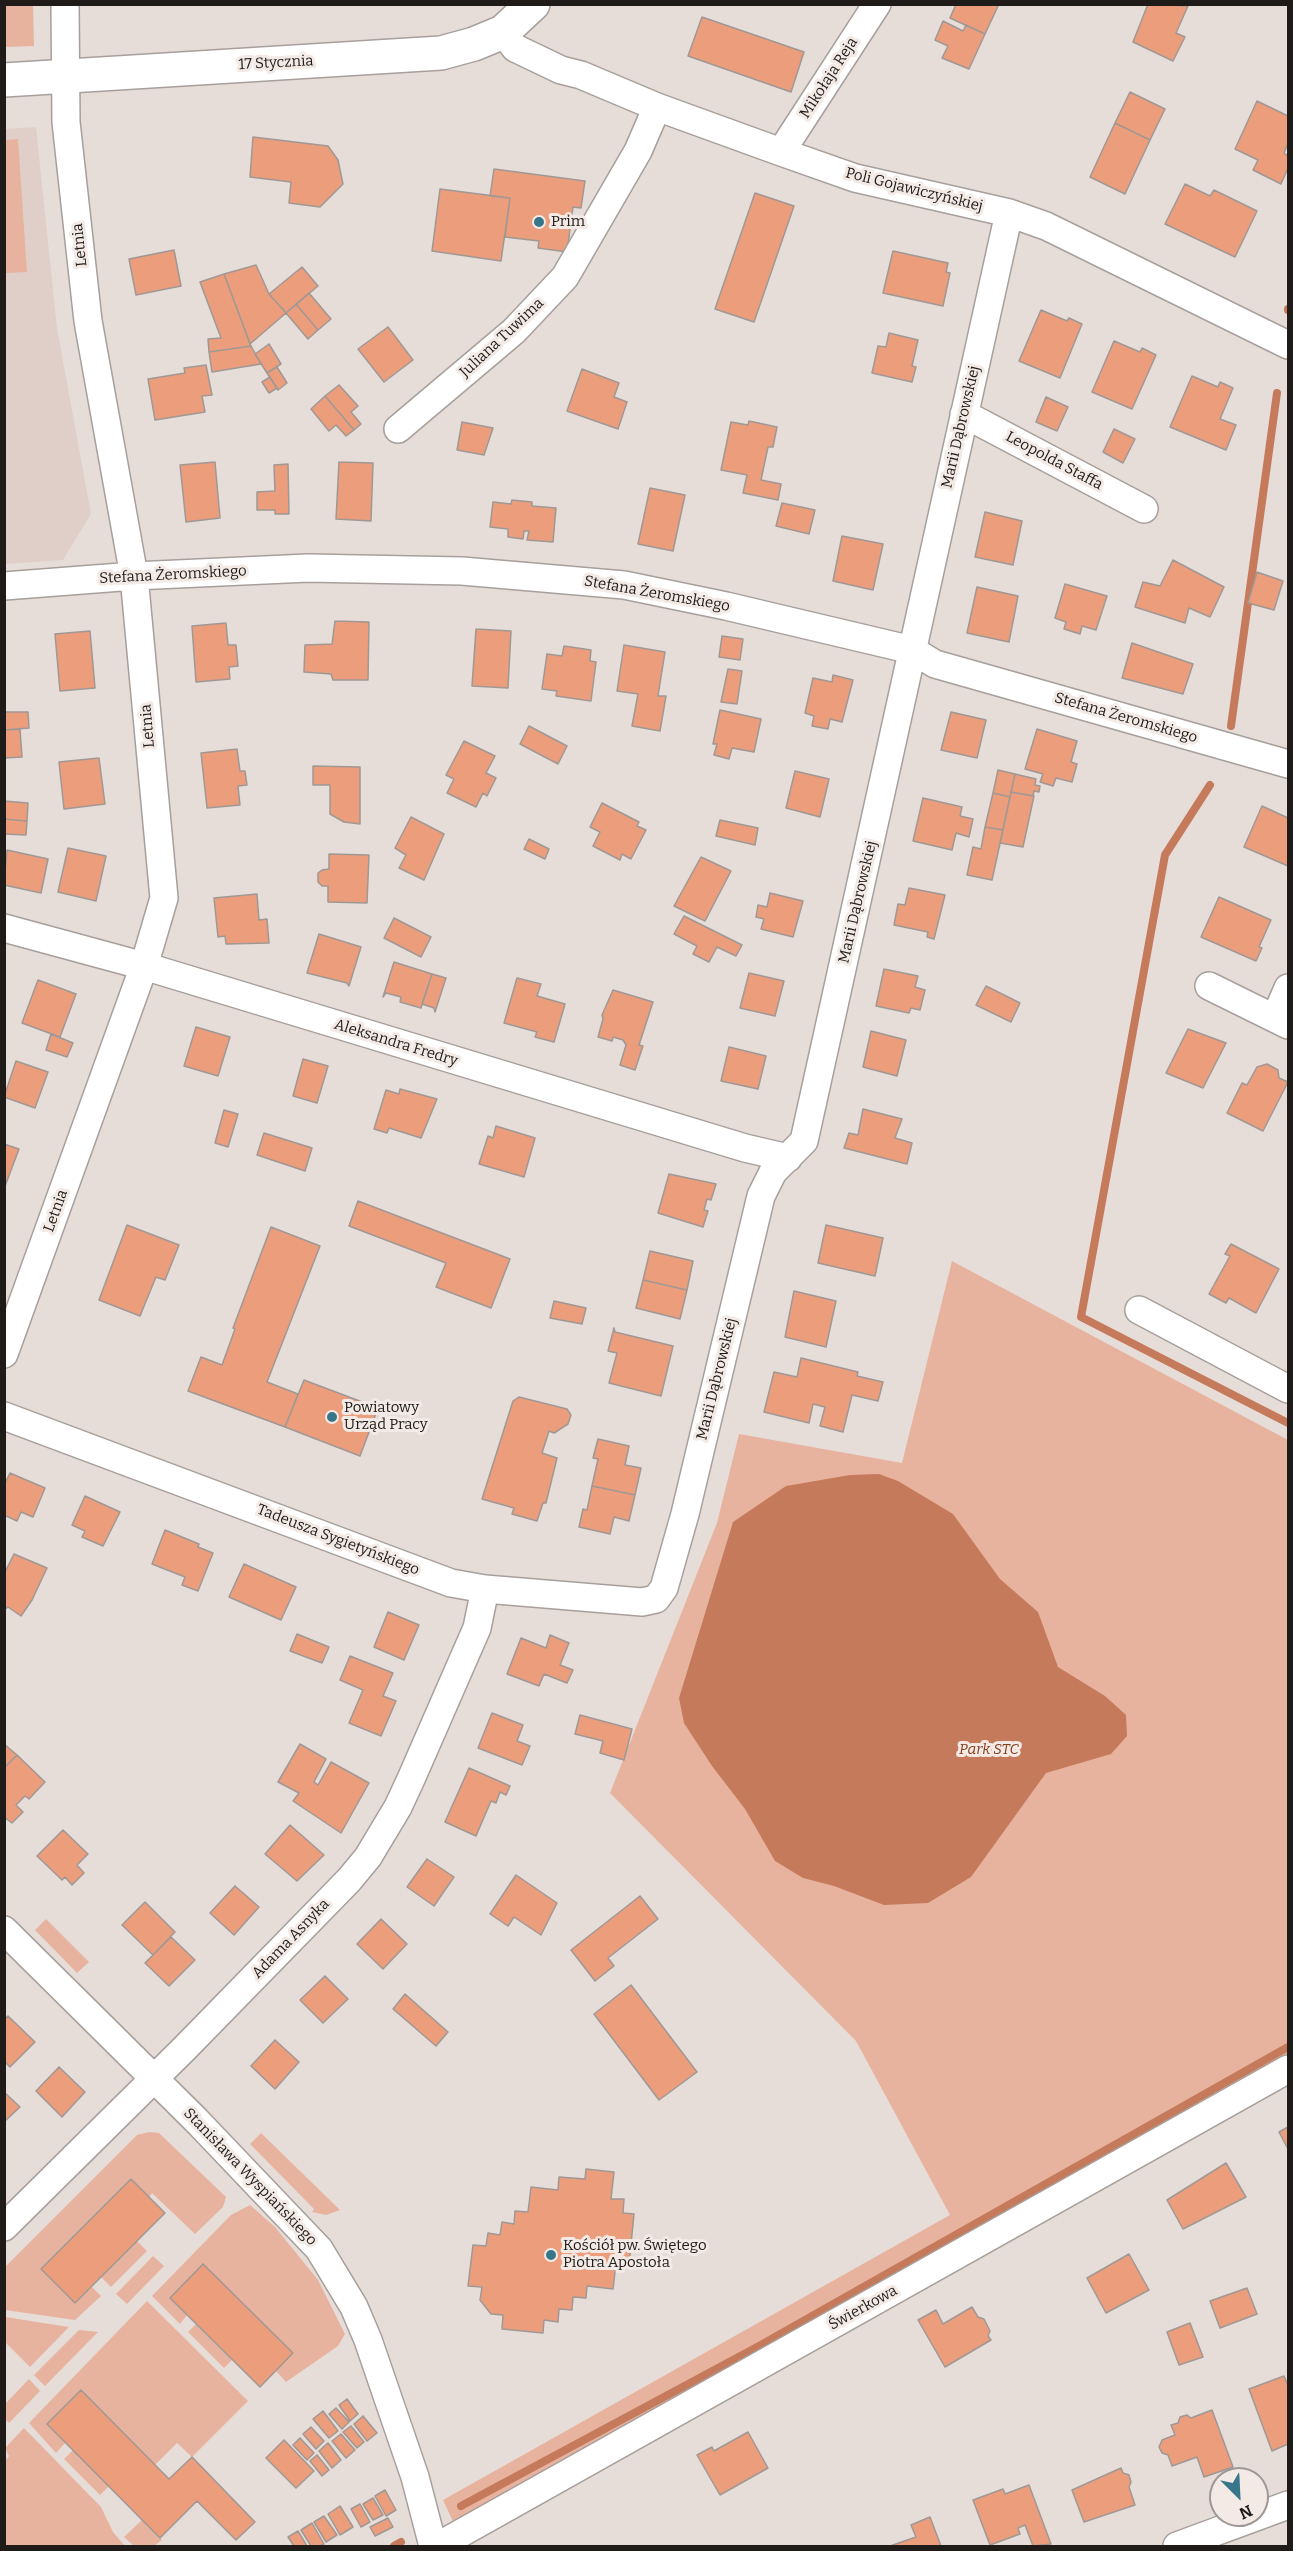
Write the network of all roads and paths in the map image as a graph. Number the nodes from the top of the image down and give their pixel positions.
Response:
1 (65, 4) edge
2 (533, 4) edge
3 (877, 4) edge
4 (503, 32) junction
5 (64, 75) junction
6 (4, 80) edge
7 (657, 107) junction
8 (781, 152) junction
9 (1009, 213) junction
10 (1288, 345) edge
11 (964, 414) junction
12 (398, 429) dead end
13 (1144, 508) dead end
14 (134, 576) junction
15 (4, 586) edge
16 (912, 650) junction
17 (1288, 764) edge
18 (4, 928) edge
19 (144, 966) junction
20 (1209, 986) dead end
21 (1288, 988) edge
22 (1282, 1022) edge
23 (788, 1158) junction
24 (1139, 1310) dead end
25 (4, 1354) edge
26 (1288, 1389) edge
27 (4, 1416) edge
28 (669, 1574) joint
29 (485, 1589) junction
30 (4, 1930) edge
31 (1288, 2069) edge
32 (154, 2079) junction
33 (4, 2227) edge
34 (1288, 2505) edge
35 (433, 2547) edge
36 (438, 2547) edge
37 (1177, 2547) edge

1 - 5 street, Letnia
2 - 4 street, 17 Stycznia
3 - 8 street, Mikołaja Reja
4 - 5 street, 17 Stycznia
4 - 7 street, Poli Gojawiczyńskiej
5 - 6 street, 17 Stycznia
5 - 14 street, Letnia
7 - 8 street, Poli Gojawiczyńskiej
7 - 12 street, Juliana Tuwima
8 - 9 street, Poli Gojawiczyńskiej
9 - 10 street, Poli Gojawiczyńskiej
9 - 11 street, Marii Dąbrowskiej
11 - 13 street, Leopolda Staffa
11 - 16 street, Marii Dąbrowskiej
14 - 15 street, Stefana Żeromskiego
14 - 16 street, Stefana Żeromskiego
14 - 19 street, Letnia
16 - 17 street, Stefana Żeromskiego
16 - 23 street, Marii Dąbrowskiej
18 - 19 street, Aleksandra Fredry
19 - 23 street, Aleksandra Fredry
19 - 25 street, Letnia
20 - 22 street
21 - 22 street
23 - 28 street, Marii Dąbrowskiej
24 - 26 street
27 - 29 street, Tadeusza Sygietyńskiego
28 - 29 street, Tadeusza Sygietyńskiego
29 - 32 street, Adama Asnyka
30 - 32 street, Stanisława Wyspiańskiego
31 - 36 street, Świerkowa
32 - 33 street, Adama Asnyka
32 - 35 street, Stanisława Wyspiańskiego
34 - 37 street

